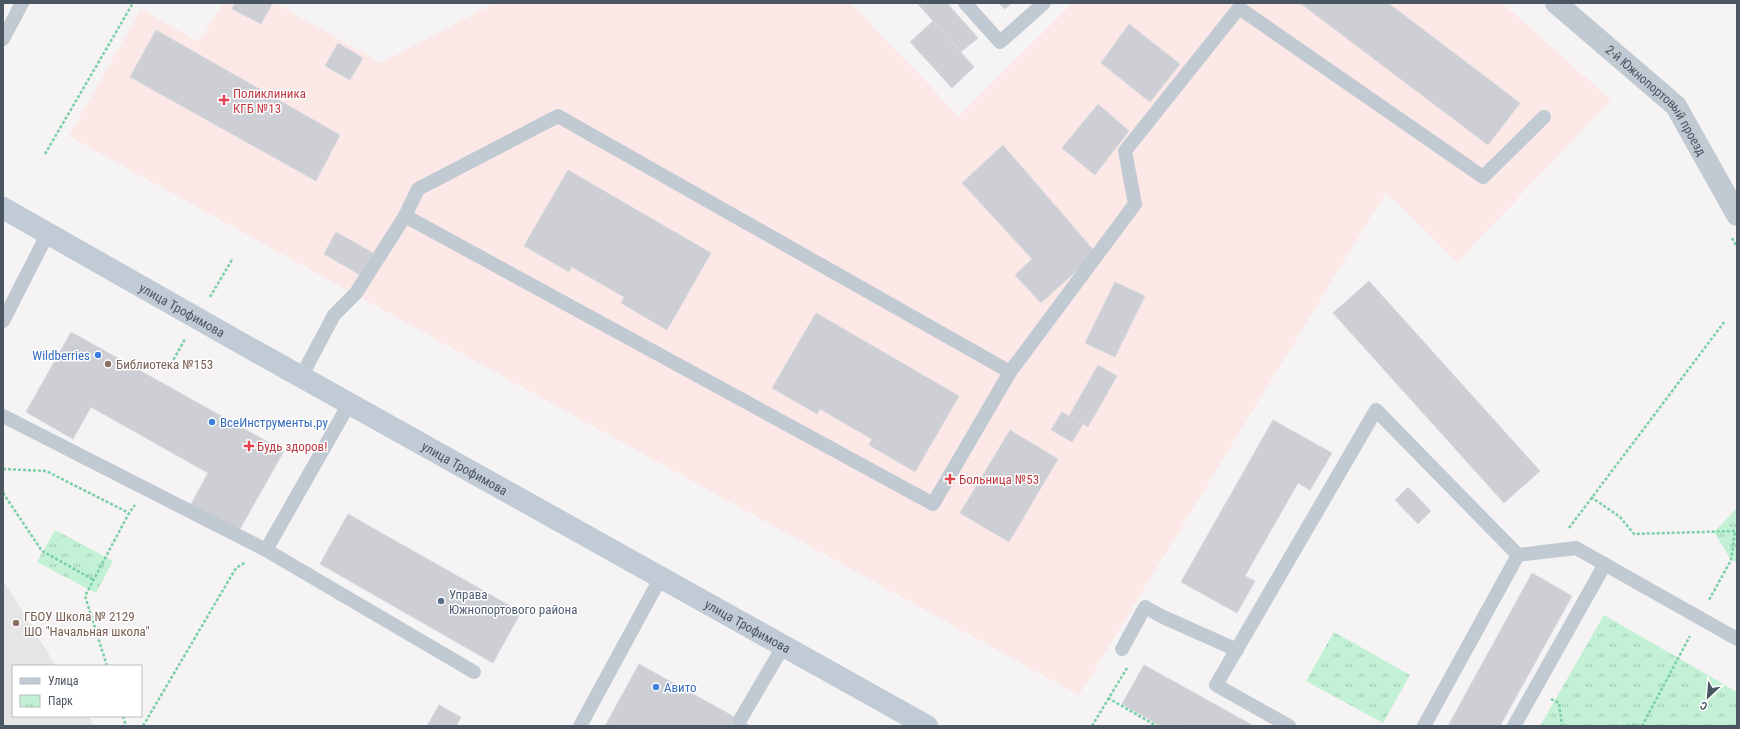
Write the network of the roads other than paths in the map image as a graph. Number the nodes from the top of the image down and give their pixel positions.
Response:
1 (22, 3) edge
2 (965, 3) edge
3 (1044, 3) edge
4 (1556, 3) edge
5 (3, 39) edge
6 (1544, 117) dead end
7 (3, 208) edge
8 (405, 216) junction
9 (1733, 224) edge
10 (48, 233) junction
11 (3, 321) edge
12 (1010, 372) junction
13 (301, 377) junction
14 (349, 404) junction
15 (3, 416) edge
16 (266, 550) junction
17 (1518, 555) junction
18 (1605, 564) junction
19 (661, 577) junction
20 (1737, 639) edge
21 (784, 645) junction
22 (1122, 649) dead end
23 (1237, 650) junction
24 (474, 672) dead end
25 (740, 720) dead end
26 (580, 726) edge
27 (928, 726) edge
28 (1289, 726) edge
29 (1424, 726) edge
30 (1514, 726) edge

1 - 5 lane
2 - 3 lane
4 - 9 street, 2-й Южнопортовый проезд
6 - 12 lane
7 - 10 main road, улица Трофимова
8 - 12 lane
8 - 12 lane
8 - 13 lane
10 - 11 lane
10 - 13 main road, улица Трофимова
13 - 14 main road, улица Трофимова
14 - 16 lane
14 - 19 main road, улица Трофимова
15 - 16 lane
16 - 24 lane
17 - 18 lane
17 - 23 lane
17 - 29 lane
18 - 20 lane
18 - 30 lane
19 - 21 main road, улица Трофимова
19 - 26 lane
21 - 25 lane
21 - 27 main road, улица Трофимова
22 - 23 lane
23 - 28 lane

